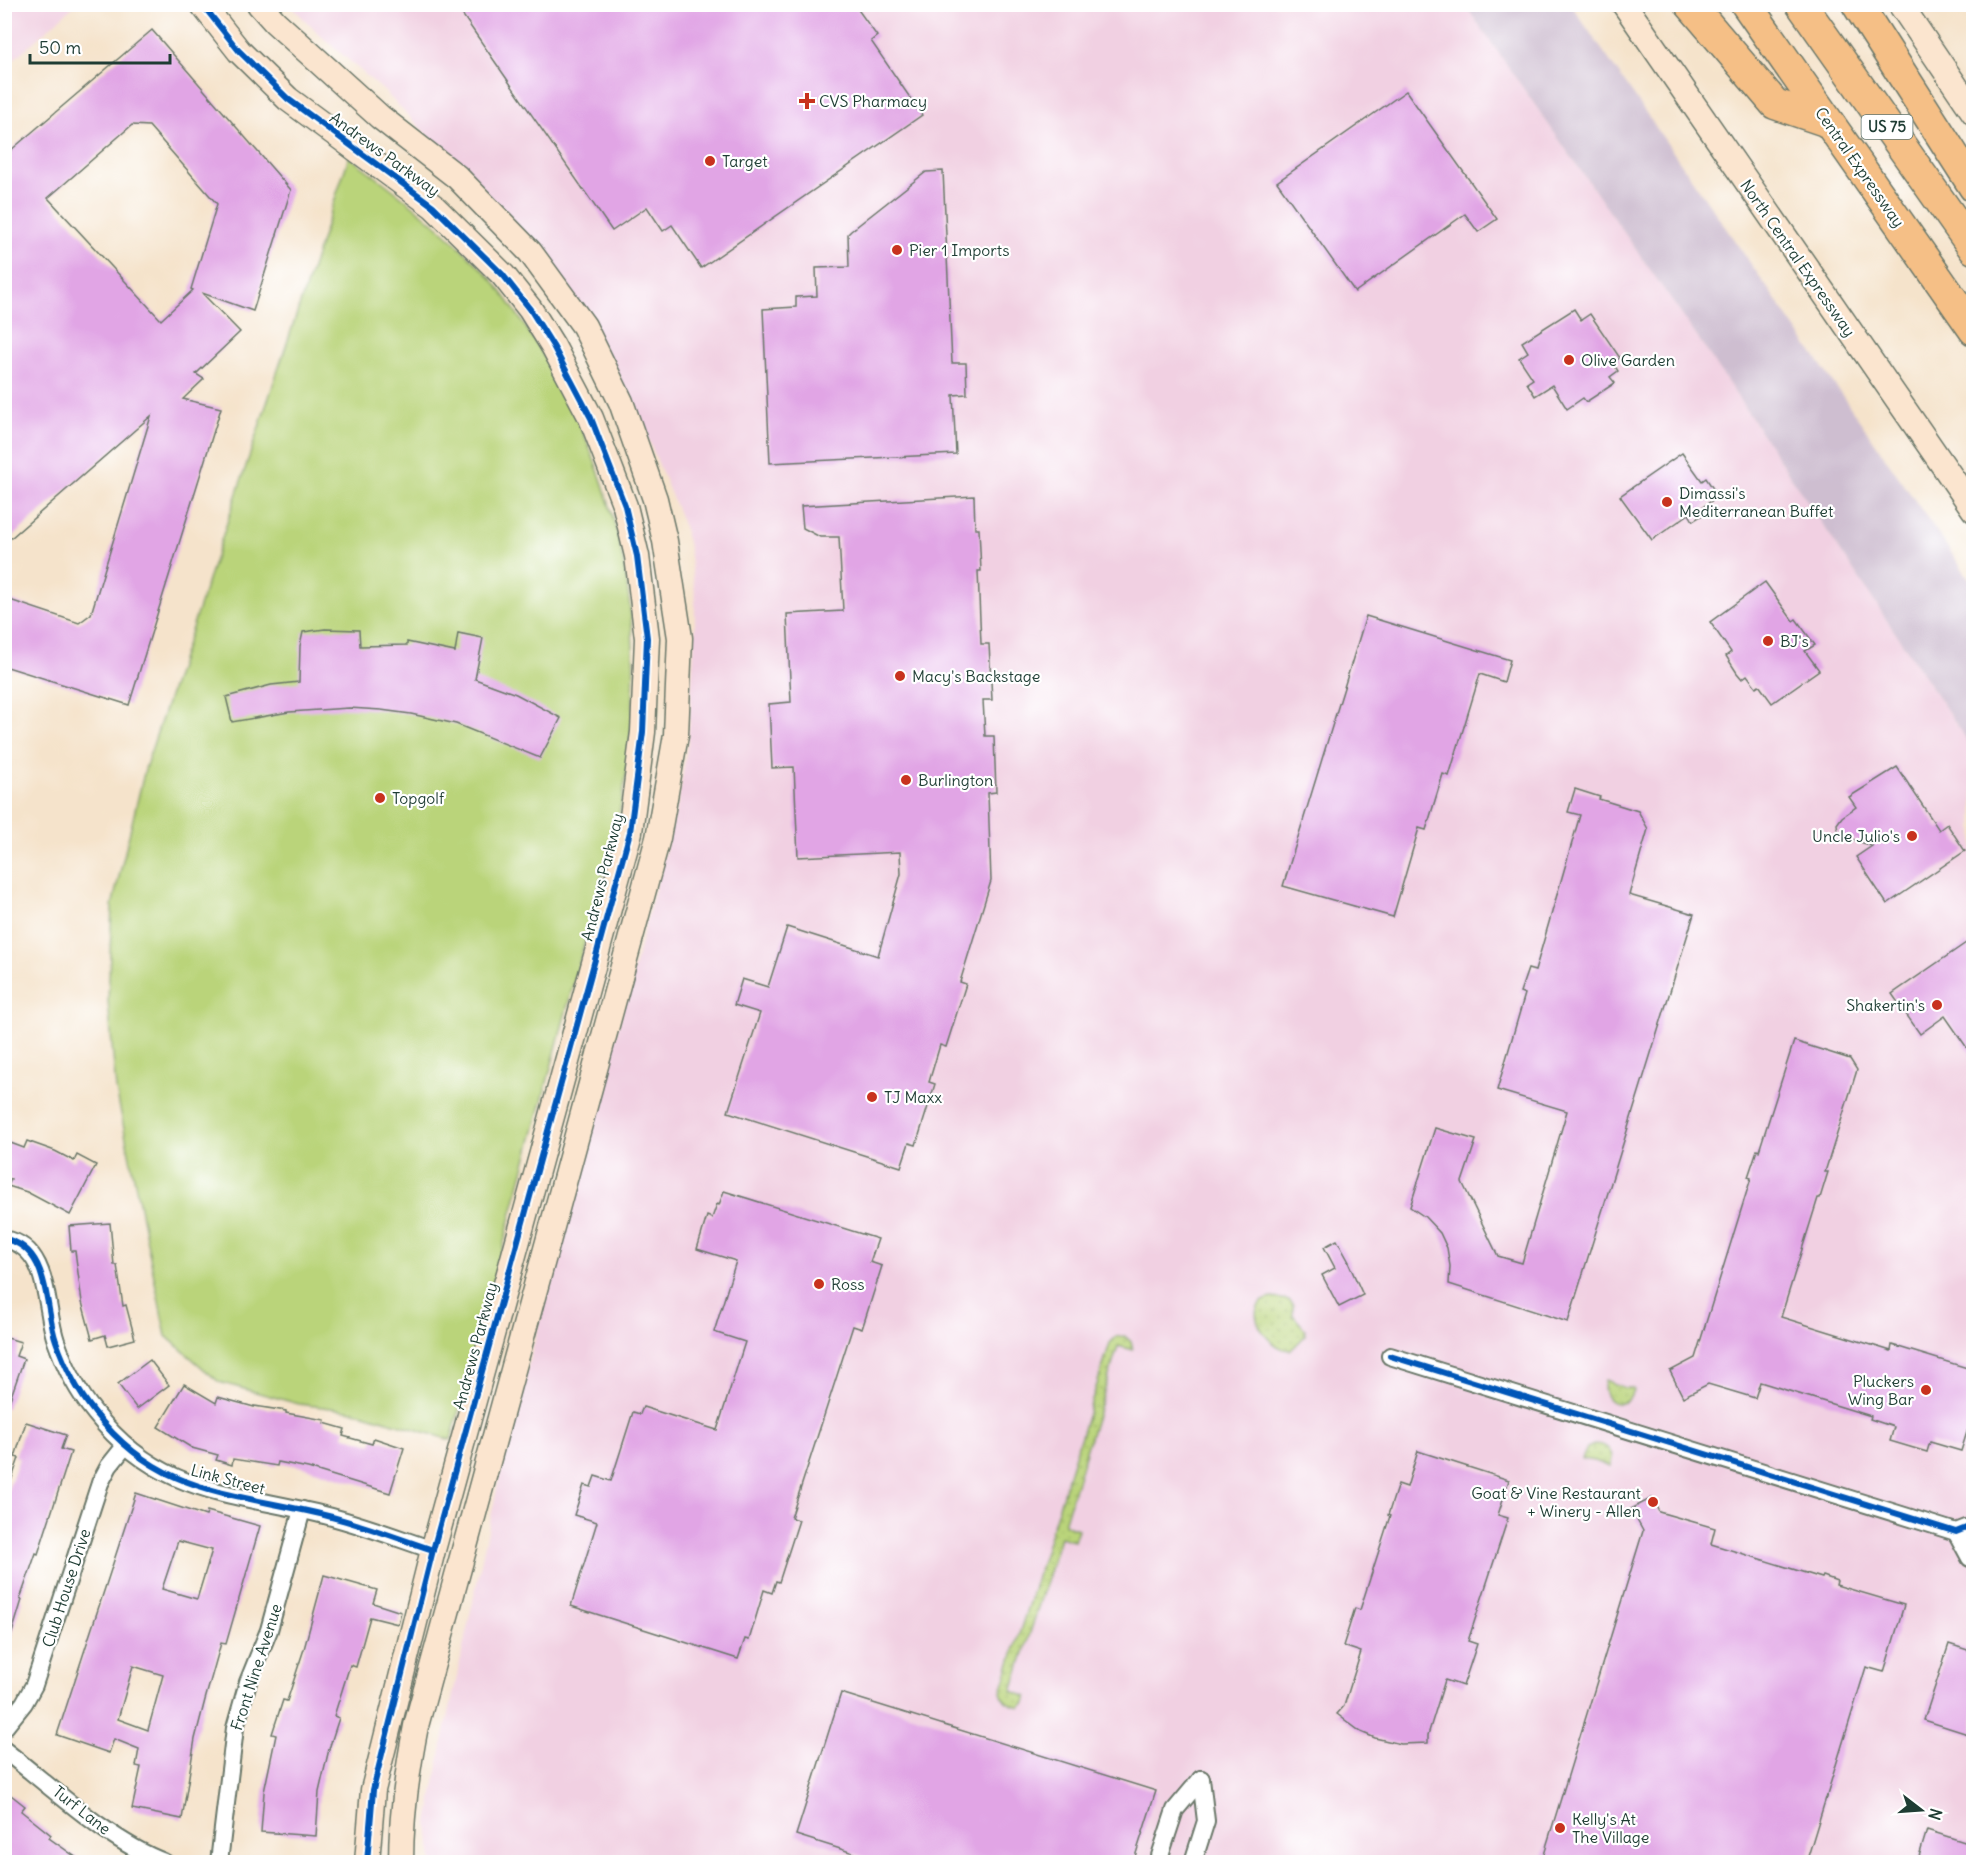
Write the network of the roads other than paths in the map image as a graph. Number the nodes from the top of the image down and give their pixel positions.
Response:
1 (202, 4) edge
2 (259, 4) edge
3 (1624, 4) edge
4 (1690, 4) edge
5 (1746, 4) edge
6 (1801, 4) edge
7 (1857, 4) edge
8 (1900, 4) edge
9 (1974, 113) edge
10 (1828, 122) junction
11 (1974, 187) edge
12 (1974, 249) edge
13 (1974, 330) edge
14 (655, 499) junction
15 (625, 506) junction
16 (1974, 510) edge
17 (557, 1097) junction
18 (585, 1107) junction
19 (4, 1239) edge
20 (1390, 1356) dead end
21 (125, 1446) junction
22 (302, 1510) junction
23 (1974, 1525) edge
24 (1956, 1532) junction
25 (433, 1550) junction
26 (1974, 1559) edge
27 (4, 1728) edge
28 (4, 1750) edge
29 (164, 1863) edge
30 (219, 1863) edge
31 (367, 1863) edge
32 (401, 1863) edge
33 (1158, 1863) edge
34 (1193, 1863) edge

1 - 15 street, Andrews Parkway
2 - 14 street, Andrews Parkway
3 - 16 street, North Central Expressway
4 - 10 highway
5 - 10 highway, Central Expressway / US 75
6 - 12 highway, US 75
7 - 11 highway
8 - 9 street
10 - 13 highway, Central Expressway / US 75
14 - 15 street
14 - 18 street, Andrews Parkway
15 - 17 street, Andrews Parkway
17 - 18 street
17 - 25 street, Andrews Parkway
18 - 32 street, Andrews Parkway
19 - 21 street, Link Street
20 - 24 street
21 - 22 street, Link Street
21 - 27 street, Club House Drive
22 - 25 street, Link Street
22 - 30 street, Front Nine Avenue
23 - 24 street
24 - 26 street
25 - 31 street, Andrews Parkway
28 - 29 street, Turf Lane
33 - 34 street

